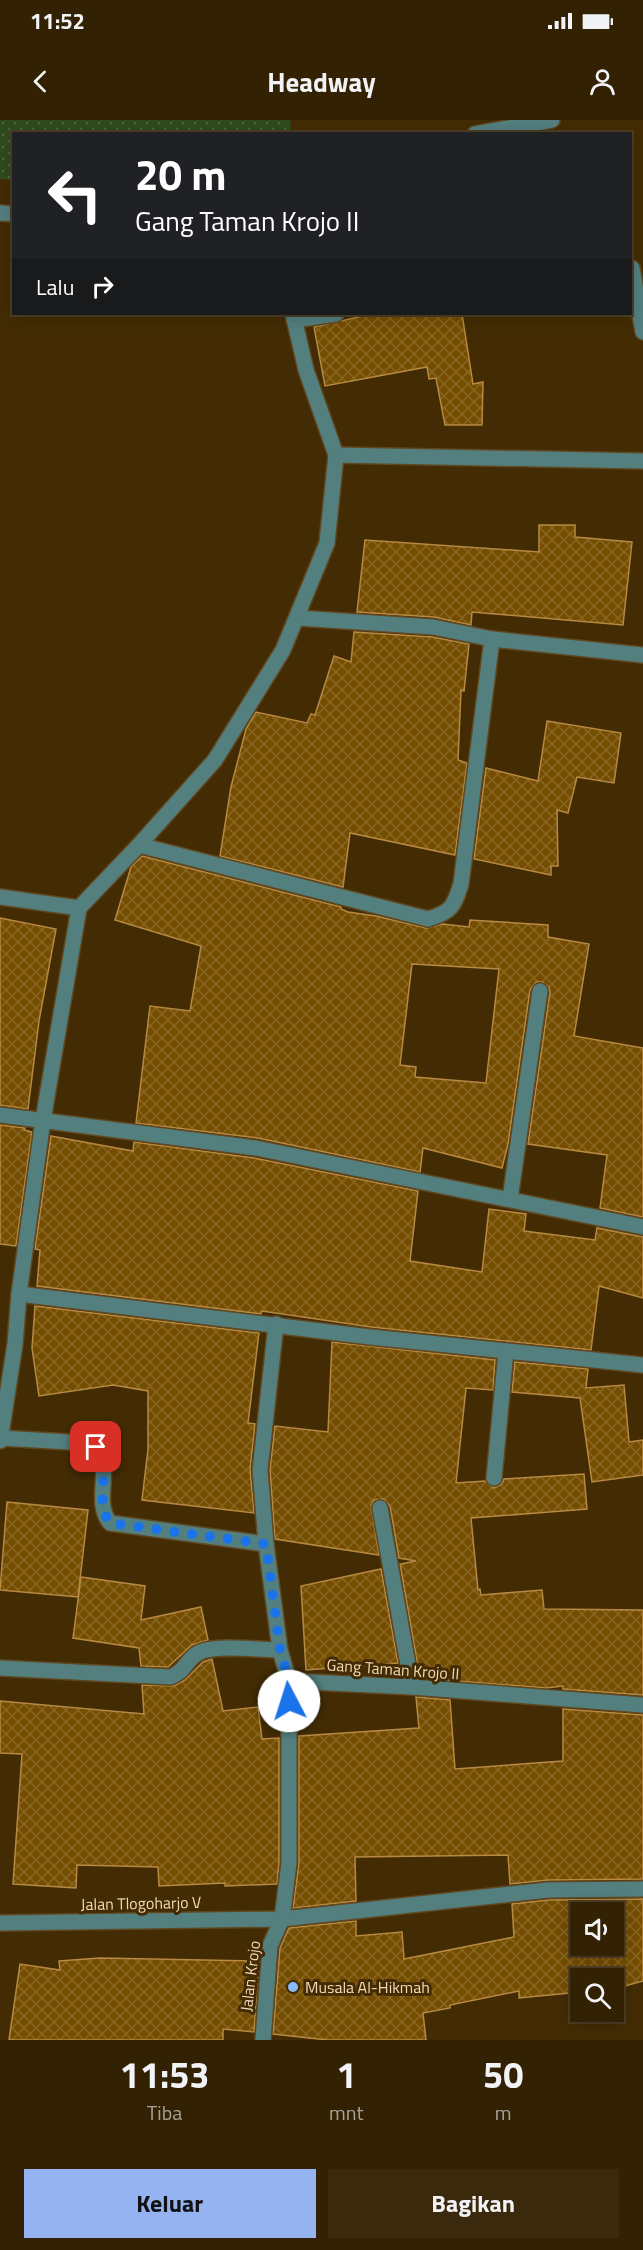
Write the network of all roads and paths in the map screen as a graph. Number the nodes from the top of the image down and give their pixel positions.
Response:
1 (552, 120) edge
2 (486, 132) edge
3 (635, 266) edge
4 (315, 315) edge
5 (294, 316) edge
6 (643, 332) edge
7 (336, 455) junction
8 (643, 461) edge
9 (298, 618) junction
10 (492, 639) junction
11 (643, 655) edge
12 (139, 846) junction
13 (0, 897) edge
14 (79, 908) junction
15 (540, 991) dead end
16 (0, 1115) edge
17 (43, 1120) junction
18 (510, 1199) junction
19 (643, 1227) edge
20 (19, 1293) junction
21 (276, 1324) junction
22 (506, 1351) junction
23 (643, 1365) edge
24 (0, 1439) edge
25 (494, 1478) dead end
26 (380, 1508) dead end
27 (266, 1544) junction
28 (280, 1650) junction
29 (0, 1668) edge
30 (289, 1681) junction
31 (412, 1687) junction
32 (643, 1705) edge
33 (643, 1889) edge
34 (282, 1919) junction
35 (0, 1923) edge
36 (263, 2040) edge

1 - 2 street
3 - 6 street
4 - 5 street
5 - 7 street
7 - 8 street
7 - 9 street
9 - 10 street
9 - 12 street
10 - 11 street
10 - 12 street
12 - 14 street
13 - 14 street
14 - 17 street
15 - 18 street
16 - 17 street
17 - 18 street
17 - 20 street
18 - 19 street
20 - 21 street
20 - 24 street
21 - 22 street
21 - 27 street
22 - 23 street
22 - 25 street
24 - 27 street
26 - 31 street
27 - 28 street
28 - 29 street
28 - 30 street
30 - 31 street, Gang Taman Krojo II
30 - 34 street, Jalan Krojo
31 - 32 street, Gang Taman Krojo II
33 - 34 street, Jalan Tlogoharjo V
34 - 35 street, Jalan Tlogoharjo V
34 - 36 street, Jalan Krojo

